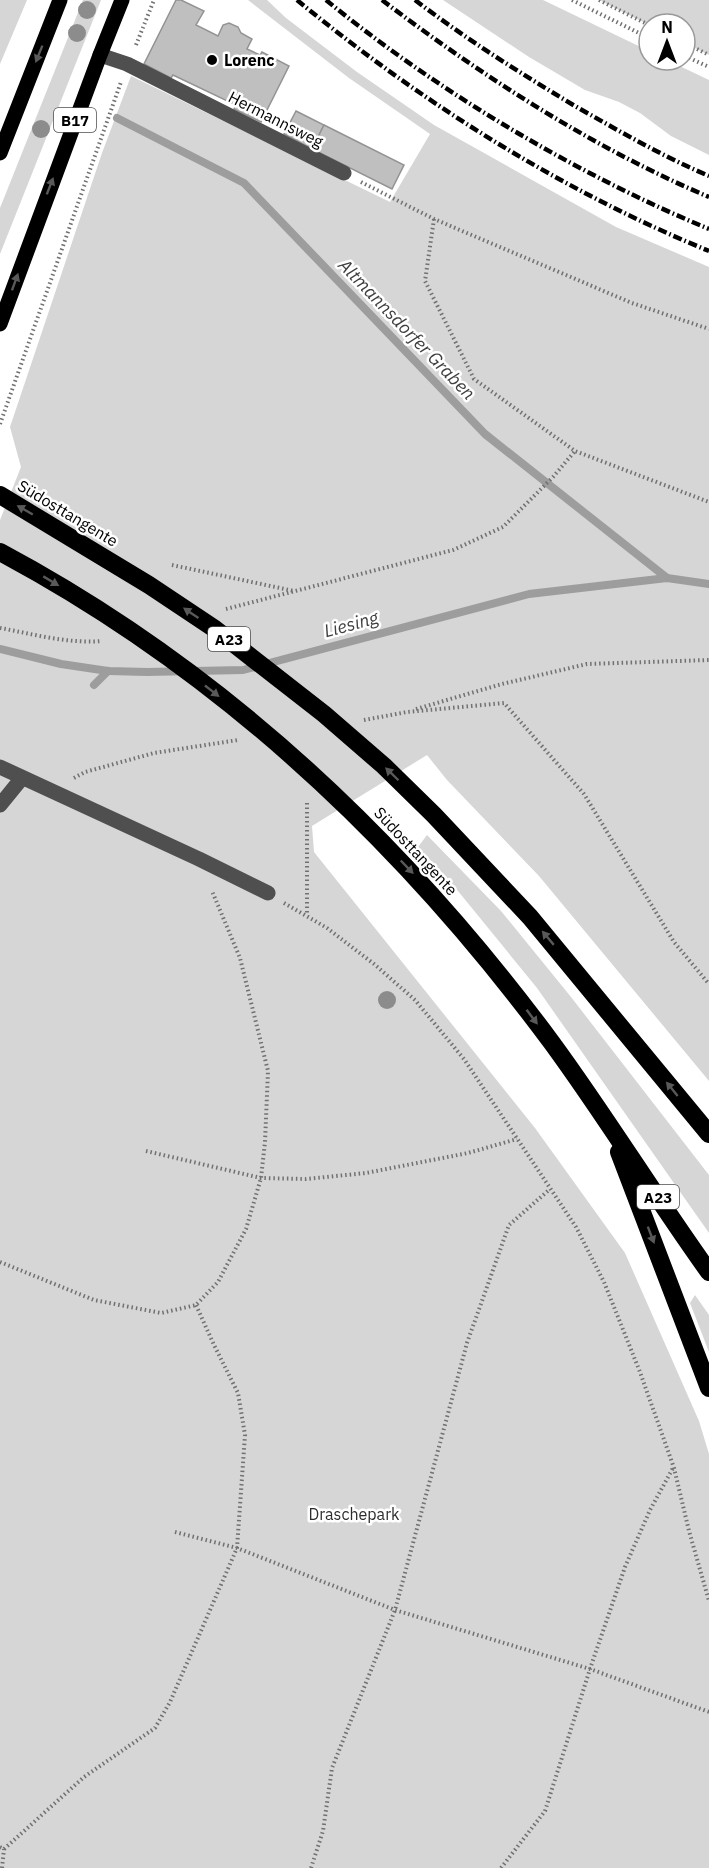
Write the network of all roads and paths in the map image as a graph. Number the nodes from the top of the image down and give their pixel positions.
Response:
1 (60, 0) edge
2 (122, 0) edge
3 (154, 0) edge
4 (572, 0) edge
5 (599, 0) edge
6 (637, 19) edge
7 (637, 32) edge
8 (100, 55) junction
9 (127, 64) junction
10 (0, 153) edge
11 (344, 173) joint
12 (434, 219) junction
13 (0, 324) edge
14 (709, 329) edge
15 (0, 424) edge
16 (575, 451) junction
17 (0, 495) edge
18 (709, 502) edge
19 (0, 552) edge
20 (172, 565) dead end
21 (344, 578) dead end
22 (297, 591) dead end
23 (709, 660) edge
24 (154, 753) dead end
25 (0, 767) edge
26 (22, 778) junction
27 (49, 790) junction
28 (307, 799) dead end
29 (0, 805) edge
30 (199, 859) junction
31 (268, 893) joint
32 (307, 916) junction
33 (709, 984) edge
34 (607, 1122) junction
35 (709, 1134) edge
36 (517, 1139) junction
37 (146, 1151) dead end
38 (261, 1178) junction
39 (550, 1188) junction
40 (0, 1262) edge
41 (709, 1272) edge
42 (196, 1305) junction
43 (709, 1388) edge
44 (674, 1468) junction
45 (175, 1532) dead end
46 (237, 1548) junction
47 (709, 1601) edge
48 (395, 1610) junction
49 (590, 1669) junction
50 (709, 1712) edge
51 (2, 1848) edge
52 (2, 1868) edge
53 (311, 1868) edge
54 (501, 1868) edge

1 -> 10 main road
2 - 8 main road, B17
3 - 9 path
4 - 7 path
5 - 6 path
8 - 9 lane, Hermannsweg
13 -> 8 main road, B17
9 - 11 lane, Hermannsweg
9 - 15 path
11 - 12 path
12 - 14 path
12 - 16 path
16 - 18 path
16 - 21 path
35 -> 17 highway, Südosttangente / A23
19 -> 34 highway, Südosttangente / A23
20 - 22 path
23 - 33 path
24 - 27 path
25 - 26 lane
26 - 27 lane
26 - 29 lane
27 - 30 lane
28 - 32 path
30 - 31 lane
30 - 38 path
31 - 32 path
32 - 36 path
34 - 41 highway, Südosttangente / A23
34 -> 43 highway
36 - 38 path
36 - 39 path
37 - 38 path
38 - 42 path
39 - 44 path
39 - 48 path
40 - 42 path
42 - 46 path
44 - 47 path
44 - 49 path
45 - 46 path
46 - 48 path
46 - 51 path
48 - 49 path
48 - 53 path
49 - 50 path
49 - 54 path
51 - 52 path

